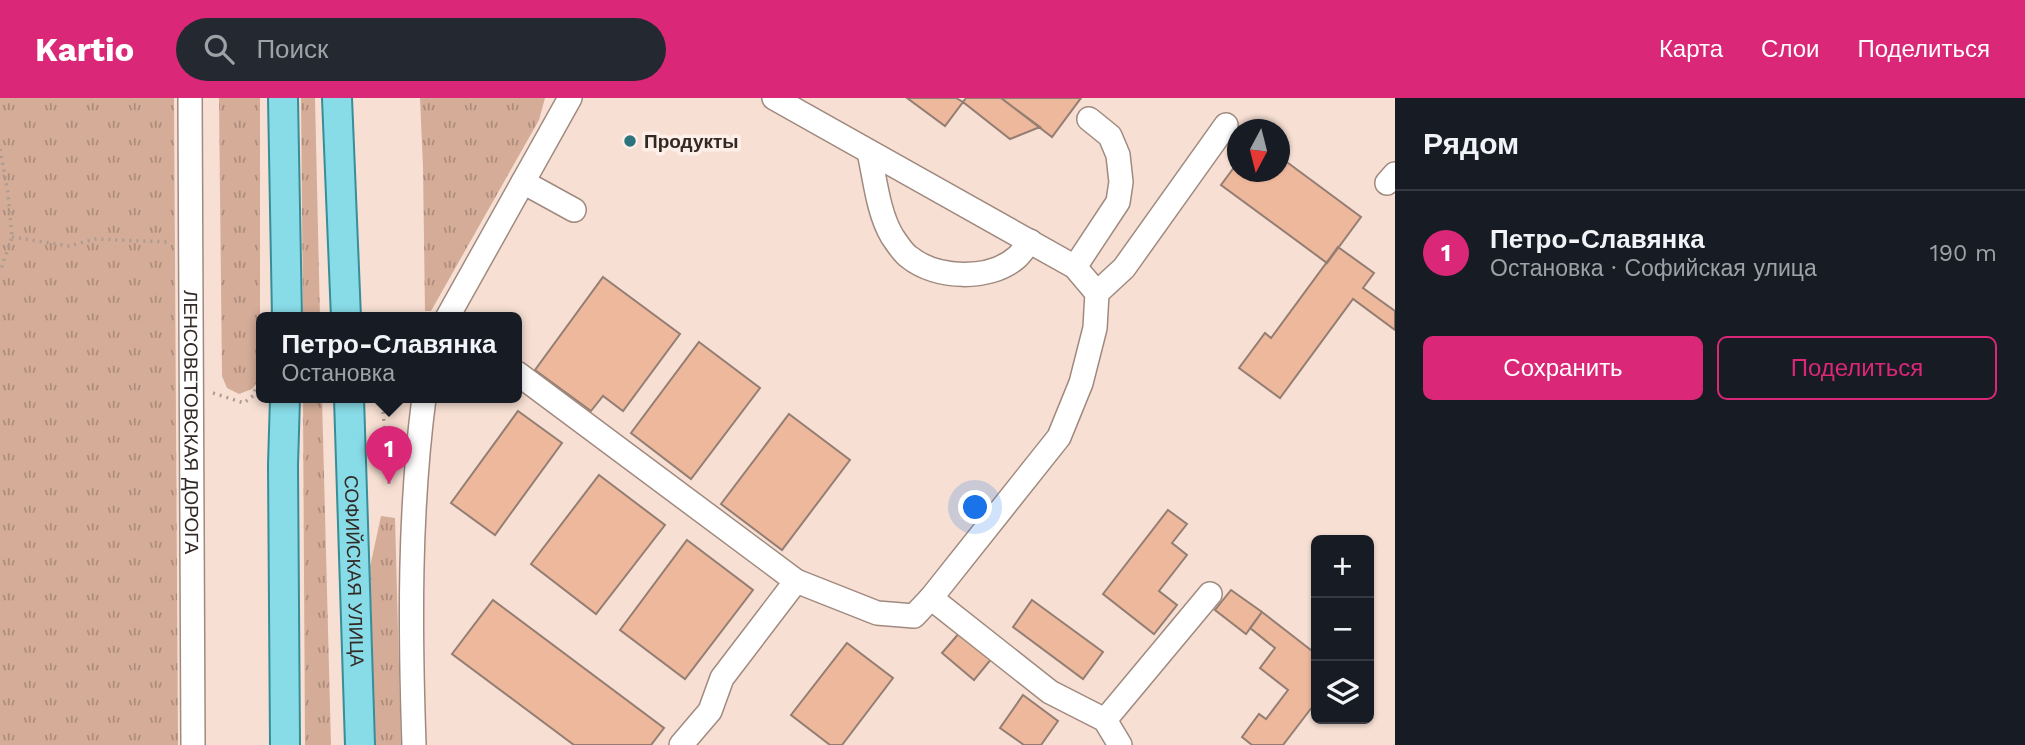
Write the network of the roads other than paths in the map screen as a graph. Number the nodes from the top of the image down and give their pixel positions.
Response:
1 (190, 98) edge
2 (283, 98) edge
3 (337, 98) edge
4 (569, 98) edge
5 (774, 98) edge
6 (1089, 119) dead end
7 (1226, 125) dead end
8 (869, 152) junction
9 (523, 182) junction
10 (574, 210) dead end
11 (1030, 241) junction
12 (1075, 267) junction
13 (1097, 293) junction
14 (287, 312) edge
15 (345, 312) edge
16 (450, 312) edge
17 (522, 377) edge
18 (285, 403) edge
19 (349, 403) edge
20 (424, 403) edge
21 (796, 581) junction
22 (1210, 594) dead end
23 (931, 598) junction
24 (1105, 720) junction
25 (193, 745) edge
26 (285, 745) edge
27 (360, 745) edge
28 (414, 745) edge
29 (681, 745) edge
30 (1120, 745) edge

1 - 25 street, ЛЕНСОВЕТОВСКАЯ ДОРОГА
2 - 14 main road
3 - 15 main road
4 - 9 street
5 - 8 street
6 - 12 street
7 - 13 street
8 - 11 street
8 - 11 street
9 - 10 street
9 - 16 street
11 - 12 street
12 - 13 street
13 - 23 street
17 - 21 street
18 - 26 main road
19 - 27 main road, СОФИЙСКАЯ УЛИЦА
20 - 28 street
21 - 23 street
21 - 29 street
22 - 24 street
23 - 24 street
24 - 30 street

